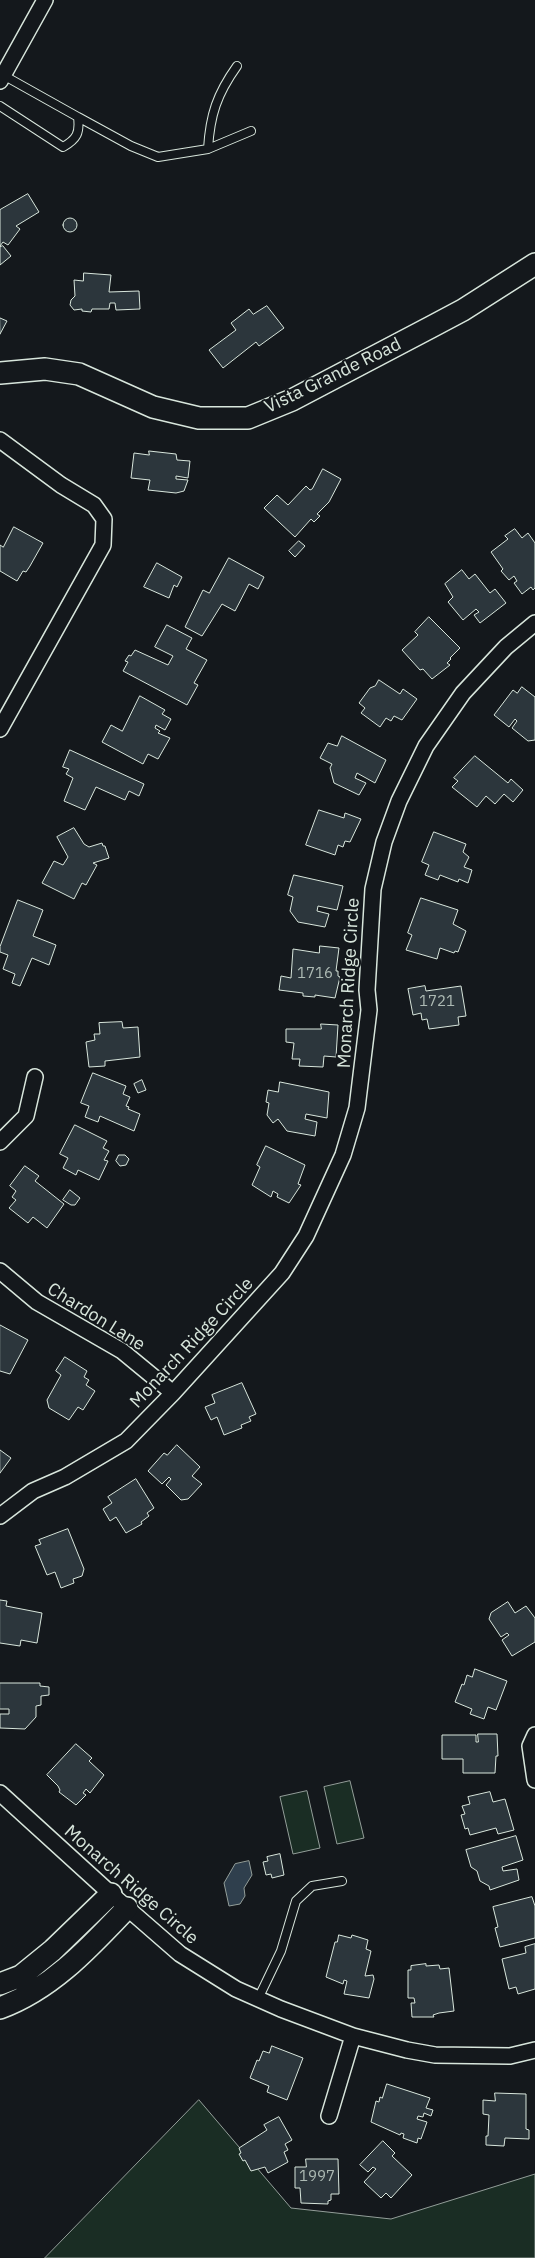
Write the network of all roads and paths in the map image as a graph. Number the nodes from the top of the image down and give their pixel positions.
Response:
1 (45, 0) edge
2 (237, 66) dead end
3 (2, 78) edge
4 (0, 106) edge
5 (78, 117) junction
6 (251, 131) dead end
7 (208, 149) junction
8 (535, 264) edge
9 (0, 373) edge
10 (0, 440) edge
11 (535, 623) edge
12 (0, 729) edge
13 (35, 1077) dead end
14 (0, 1142) edge
15 (0, 1271) edge
16 (173, 1393) junction
17 (0, 1516) edge
18 (535, 1735) edge
19 (535, 1780) edge
20 (0, 1792) edge
21 (342, 1881) dead end
22 (111, 1894) junction
23 (127, 1908) junction
24 (0, 1984) edge
25 (258, 1999) junction
26 (0, 2008) edge
27 (353, 2036) junction
28 (535, 2050) edge
29 (329, 2116) dead end

1 - 3 street
2 - 7 lane
3 - 5 lane
4 - 5 lane
5 - 7 lane
6 - 7 lane
8 - 9 street, Vista Grande Road
10 - 12 street
11 - 16 street, Monarch Ridge Circle
13 - 14 street
15 - 16 street, Chardon Lane
16 - 17 street, Monarch Ridge Circle
18 - 19 street
20 - 22 street, Monarch Ridge Circle
21 - 25 lane
22 - 23 street, Monarch Ridge Circle
22 - 24 street
23 - 25 street, Monarch Ridge Circle
23 - 26 street
25 - 27 street, Monarch Ridge Circle
27 - 28 street, Monarch Ridge Circle
27 - 29 street

